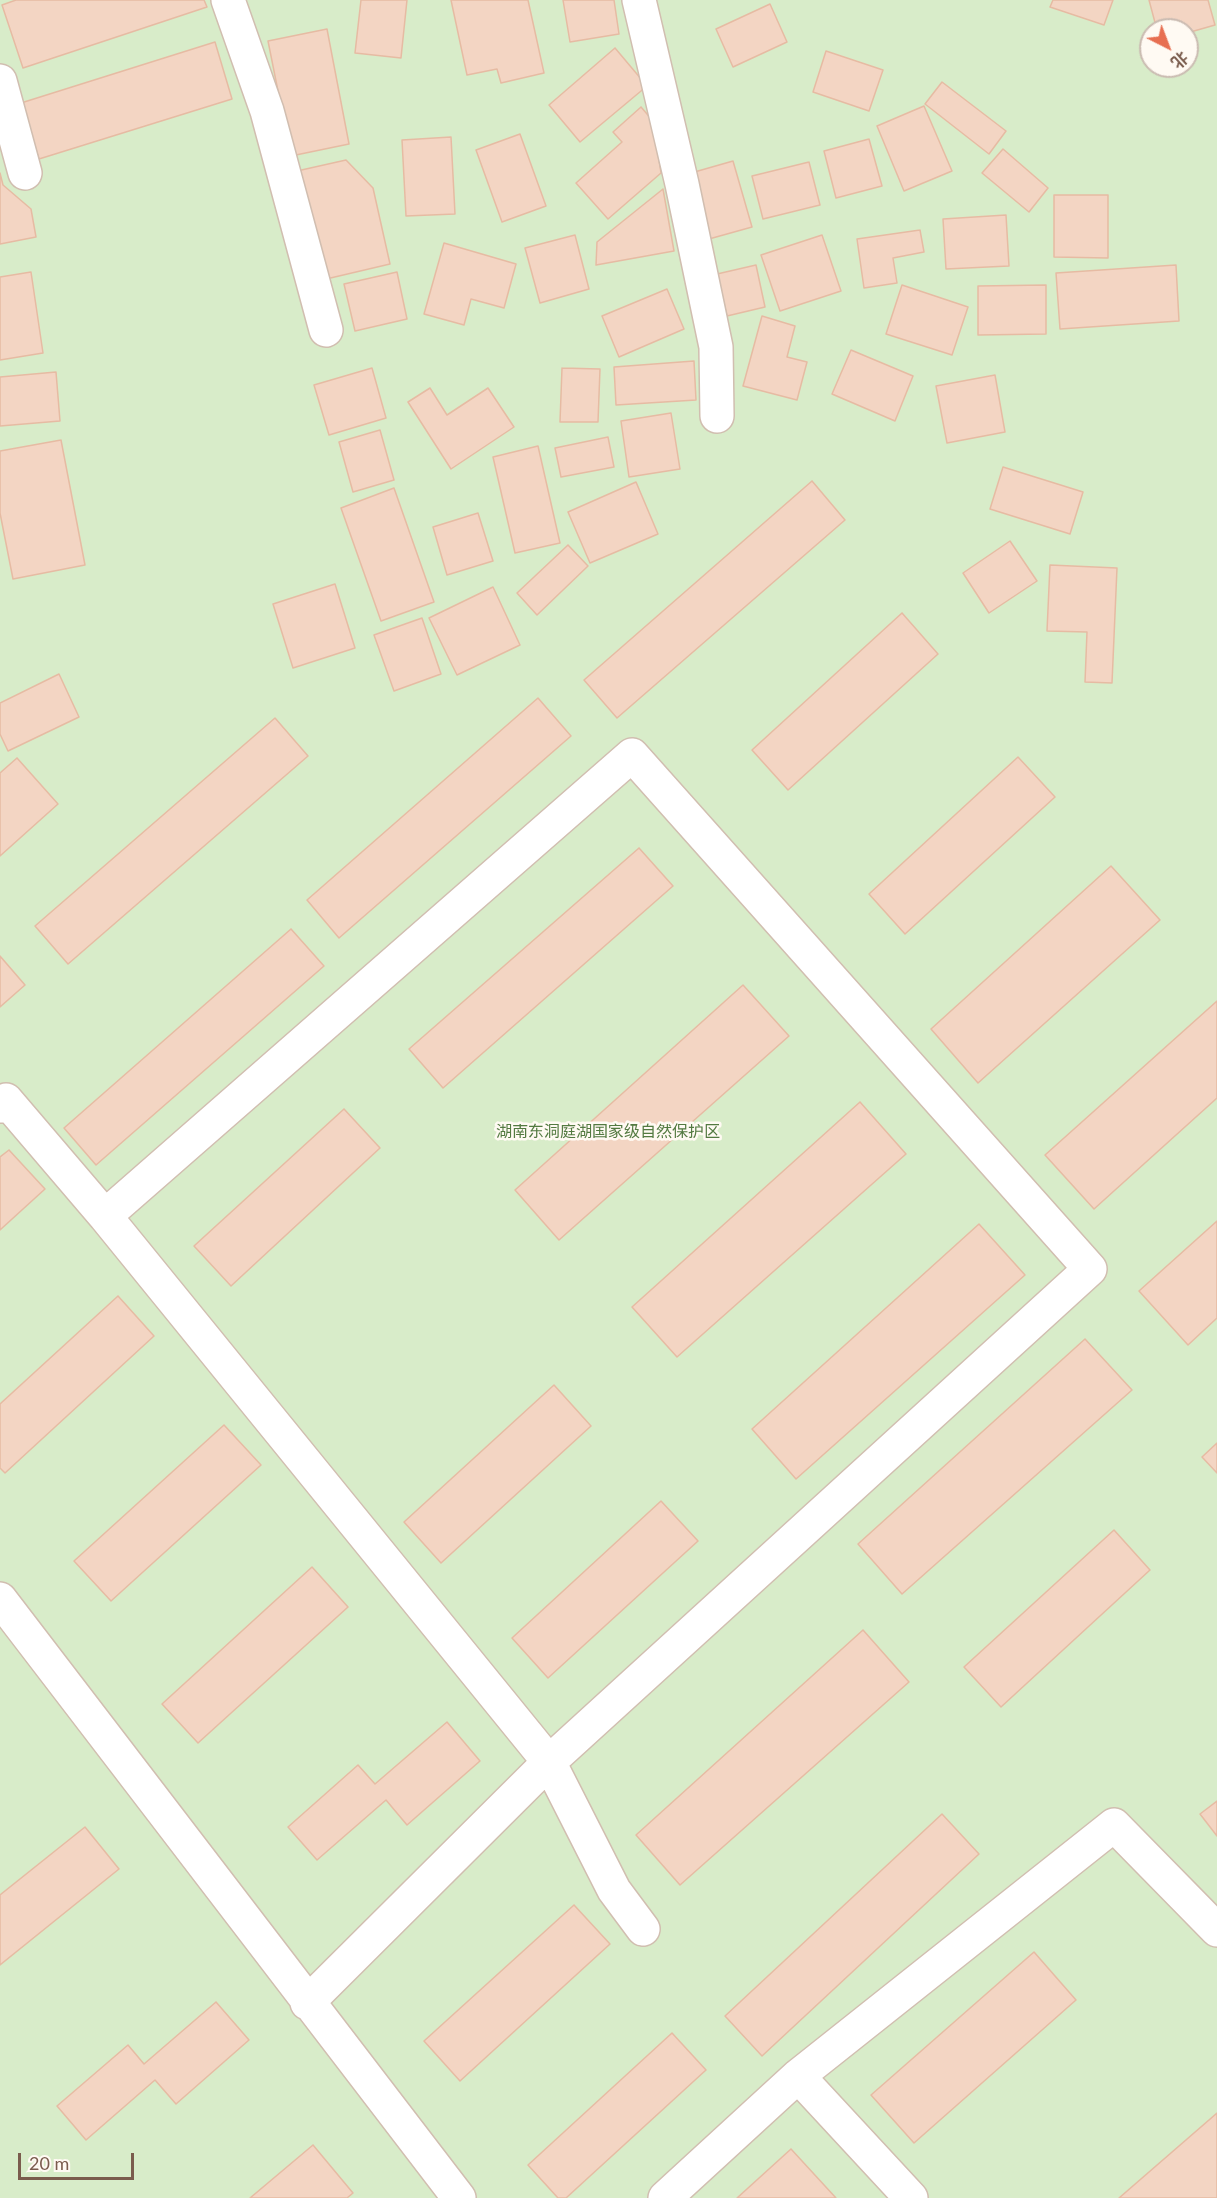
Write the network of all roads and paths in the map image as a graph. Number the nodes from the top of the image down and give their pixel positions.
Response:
1 (228, 0) edge
2 (639, 0) edge
3 (0, 81) edge
4 (26, 173) dead end
5 (326, 330) dead end
6 (717, 416) dead end
7 (0, 1106) edge
8 (105, 1216) junction
9 (0, 1599) edge
10 (549, 1762) junction
11 (643, 1929) dead end
12 (1217, 1930) edge
13 (308, 2003) junction
14 (798, 2076) junction
15 (459, 2198) edge
16 (665, 2198) edge
17 (911, 2198) edge

1 - 5 street
2 - 6 street
3 - 4 street
7 - 8 street
8 - 10 street
8 - 10 street
9 - 13 street
10 - 11 street
10 - 13 street
12 - 14 street
13 - 15 street
14 - 16 street
14 - 17 street

